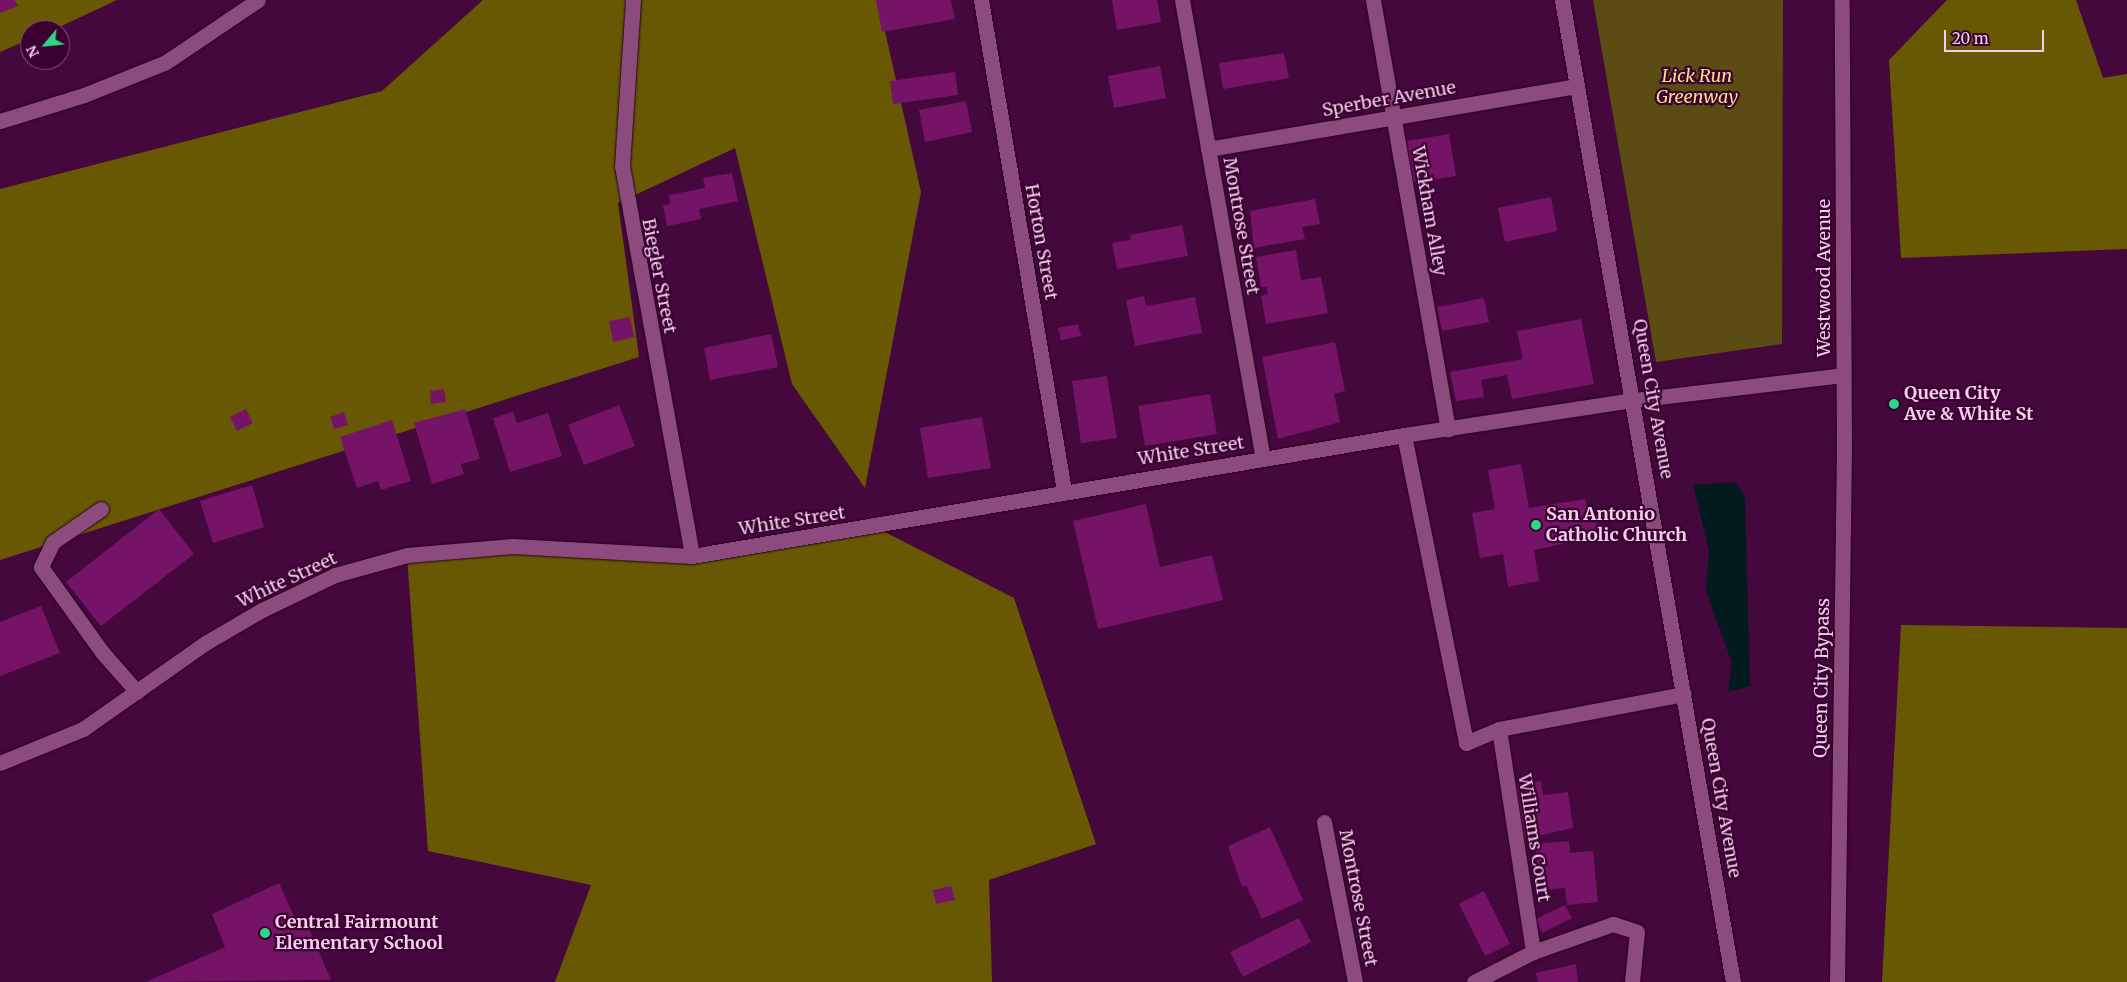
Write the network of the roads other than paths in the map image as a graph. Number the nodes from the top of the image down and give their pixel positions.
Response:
1 (258, 0) edge
2 (633, 0) edge
3 (982, 0) edge
4 (1182, 0) edge
5 (1374, 0) edge
6 (1562, 0) edge
7 (1842, 0) edge
8 (1576, 86) junction
9 (1394, 117) junction
10 (0, 121) edge
11 (1208, 149) junction
12 (1844, 375) junction
13 (1634, 400) junction
14 (1448, 429) junction
15 (1404, 436) junction
16 (1264, 458) junction
17 (1064, 491) junction
18 (101, 509) dead end
19 (692, 556) junction
20 (137, 692) junction
21 (1684, 694) junction
22 (1499, 729) junction
23 (0, 763) edge
24 (1324, 822) dead end
25 (1533, 952) junction
26 (1355, 982) edge
27 (1474, 982) edge
28 (1632, 982) edge
29 (1733, 982) edge
30 (1837, 982) edge

1 - 10 street
2 - 19 street, Biegler Street
3 - 17 street, Horton Street
4 - 11 street, Montrose Street
5 - 9 street, Wickham Alley
6 - 8 street, Queen City Avenue
7 - 12 street, Westwood Avenue
8 - 9 street, Sperber Avenue
8 - 13 street, Queen City Avenue
9 - 11 street, Sperber Avenue
9 - 14 street, Wickham Alley
11 - 16 street, Montrose Street
12 - 13 street, Westwood Avenue
12 - 30 street, Queen City Bypass
13 - 14 street, White Street
13 - 21 street, Queen City Avenue
14 - 15 street, White Street
15 - 16 street, White Street
15 - 22 street
16 - 17 street, White Street
17 - 19 street, White Street
18 - 20 street
19 - 20 street, White Street
20 - 23 street, White Street
21 - 22 street
21 - 29 street, Queen City Avenue
22 - 25 street, Williams Court
24 - 26 street, Montrose Street
25 - 27 street
25 - 28 street

